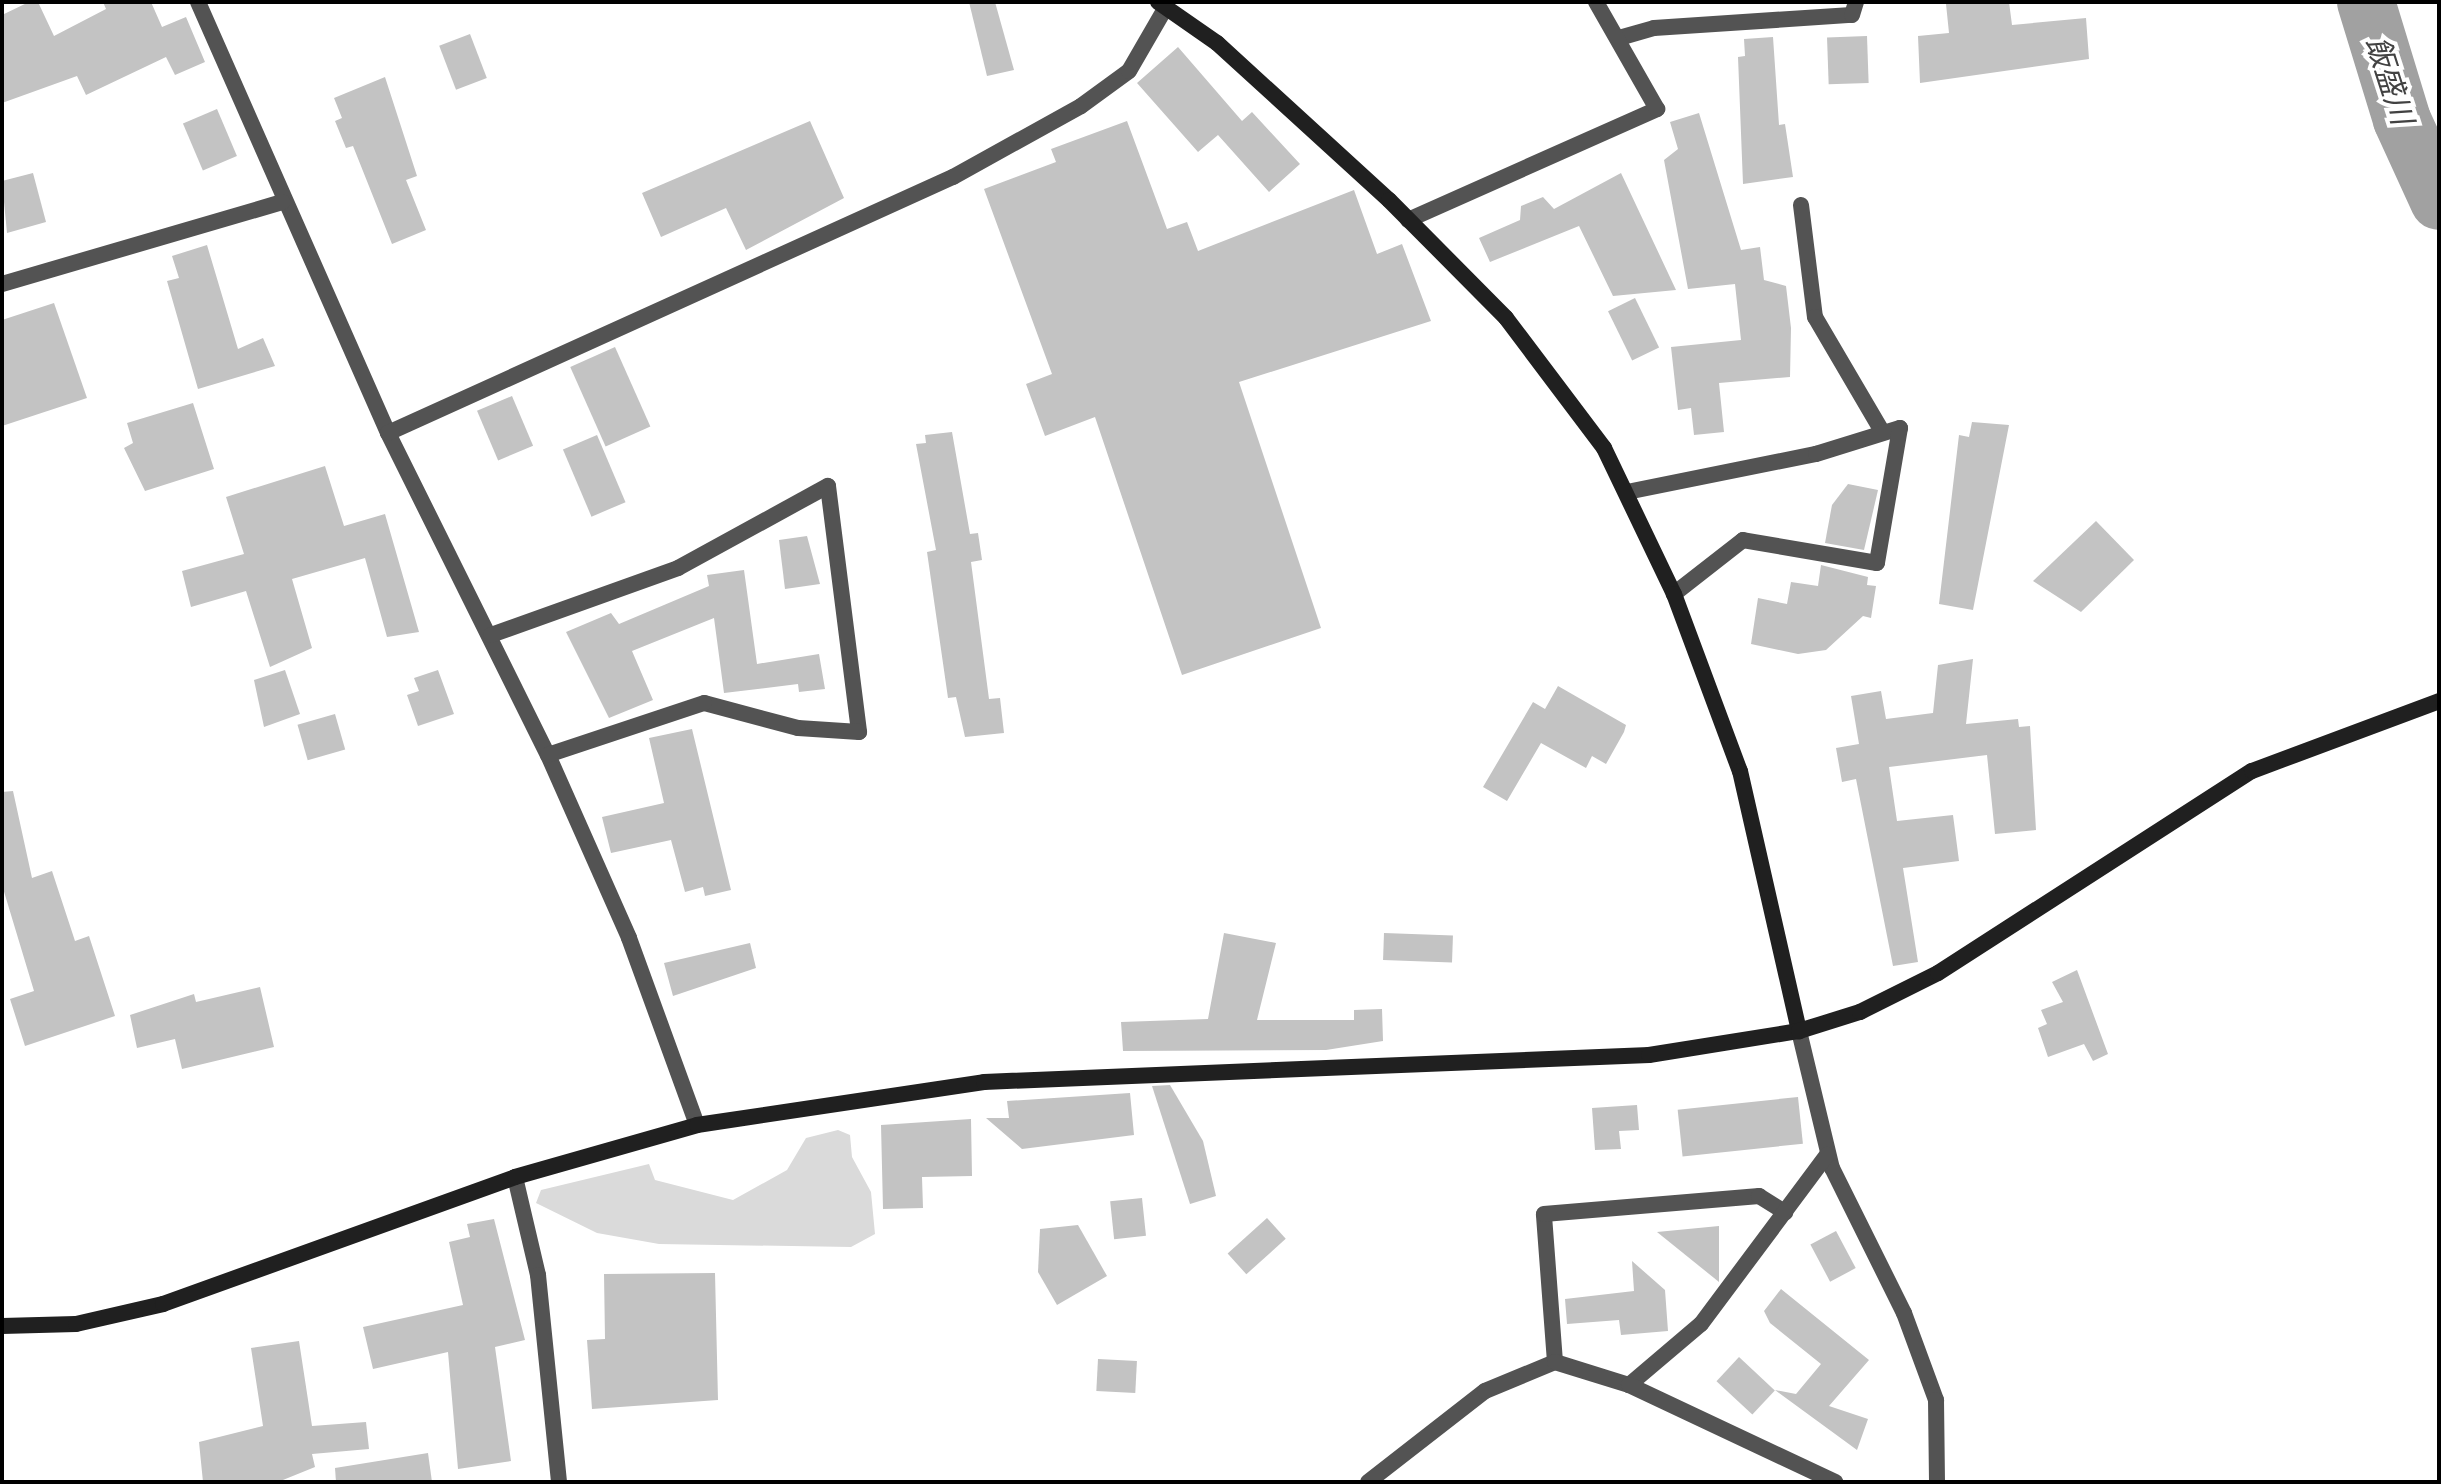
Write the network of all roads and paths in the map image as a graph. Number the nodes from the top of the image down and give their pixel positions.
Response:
1 (198, 2) edge
2 (1596, 2) edge
3 (1856, 2) edge
4 (1164, 4) edge
5 (1619, 38) junction
6 (282, 202) junction
7 (1801, 205) dead end
8 (1408, 220) junction
9 (2, 284) edge
10 (388, 433) junction
11 (1883, 433) junction
12 (1627, 492) junction
13 (1674, 594) junction
14 (491, 635) junction
15 (2439, 701) edge
16 (548, 755) junction
17 (1799, 1031) junction
18 (697, 1125) junction
19 (1827, 1155) junction
20 (515, 1177) junction
21 (1785, 1212) junction
22 (2, 1326) edge
23 (1555, 1362) junction
24 (1629, 1385) junction
25 (559, 1482) edge
26 (1368, 1482) edge
27 (1835, 1482) edge
28 (1937, 1482) edge

1 - 6 street
2 - 5 street
3 - 5 street
4 - 8 street
4 - 10 street
5 - 8 street
6 - 9 street
6 - 10 street
7 - 11 street
8 - 12 street
10 - 14 street
11 - 12 street
11 - 13 street
12 - 13 street
13 - 17 street
14 - 16 street
14 - 16 street
15 - 17 street
16 - 18 street
17 - 18 street
17 - 19 street
18 - 20 street
19 - 21 street
19 - 28 street
20 - 22 street
20 - 25 street
21 - 23 street
21 - 24 street
23 - 24 street
23 - 26 street
24 - 27 street

